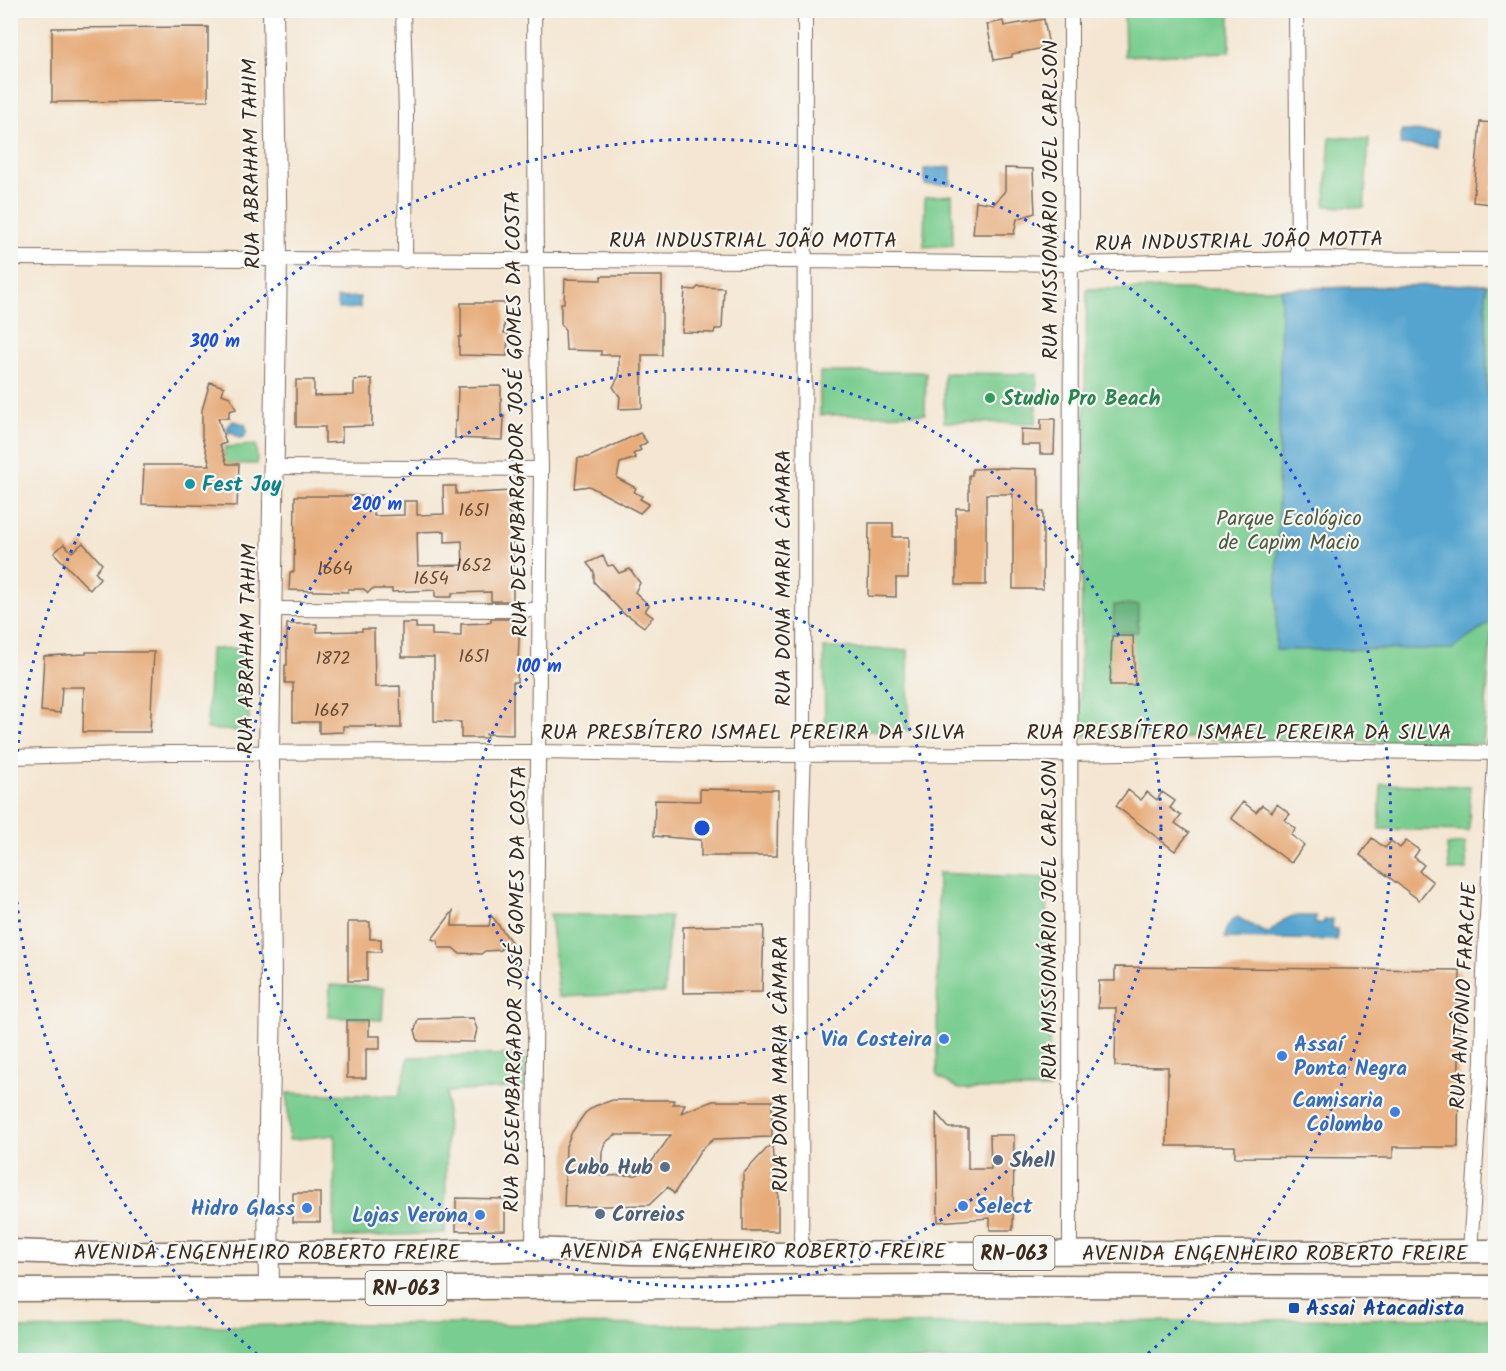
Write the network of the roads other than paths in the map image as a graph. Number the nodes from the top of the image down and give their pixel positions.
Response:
1 (273, 10) edge
2 (403, 10) edge
3 (534, 10) edge
4 (805, 10) edge
5 (1071, 10) edge
6 (1296, 10) edge
7 (10, 258) edge
8 (277, 259) junction
9 (536, 260) junction
10 (1298, 260) junction
11 (1496, 260) edge
12 (405, 261) junction
13 (803, 261) junction
14 (1071, 264) junction
15 (272, 467) junction
16 (541, 469) junction
17 (271, 609) junction
18 (540, 610) junction
19 (1495, 749) edge
20 (539, 752) junction
21 (269, 753) junction
22 (804, 754) junction
23 (1069, 754) junction
24 (10, 757) edge
25 (533, 1249) junction
26 (10, 1251) edge
27 (1496, 1251) edge
28 (269, 1252) junction
29 (1470, 1252) junction
30 (1070, 1253) junction
31 (99, 1254) junction
32 (801, 1254) junction
33 (10, 1281) edge
34 (1496, 1287) edge
35 (269, 1289) junction
36 (10, 1290) edge

1 - 8 main road, RUA ABRAHAM TAHIM
2 - 12 street
3 - 9 street, RUA DESEMBARGADOR JOSÉ GOMES DA COSTA
4 - 13 street, RUA DONA MARIA CÂMARA
5 - 14 street, RUA MISSIONÁRIO JOEL CARLSON
6 - 10 street
7 - 8 street, RUA INDUSTRIAL JOÃO MOTTA
8 - 12 street, RUA INDUSTRIAL JOÃO MOTTA
8 - 15 main road, RUA ABRAHAM TAHIM
9 - 12 street, RUA INDUSTRIAL JOÃO MOTTA
9 - 13 street, RUA INDUSTRIAL JOÃO MOTTA
9 - 16 street, RUA DESEMBARGADOR JOSÉ GOMES DA COSTA
10 - 11 street, RUA INDUSTRIAL JOÃO MOTTA
10 - 14 street, RUA INDUSTRIAL JOÃO MOTTA
13 - 14 street, RUA INDUSTRIAL JOÃO MOTTA
13 - 22 street, RUA DONA MARIA CÂMARA
14 - 23 street, RUA MISSIONÁRIO JOEL CARLSON
15 - 16 street
15 - 17 main road, RUA ABRAHAM TAHIM
16 - 18 street, RUA DESEMBARGADOR JOSÉ GOMES DA COSTA
17 - 18 street
17 - 21 main road, RUA ABRAHAM TAHIM
18 - 20 street, RUA DESEMBARGADOR JOSÉ GOMES DA COSTA
19 - 23 street, RUA PRESBÍTERO ISMAEL PEREIRA DA SILVA
19 - 29 street, RUA ANTÔNIO FARACHE
20 - 21 street, RUA PRESBÍTERO ISMAEL PEREIRA DA SILVA
20 - 22 street, RUA PRESBÍTERO ISMAEL PEREIRA DA SILVA
20 - 25 street, RUA DESEMBARGADOR JOSÉ GOMES DA COSTA
21 - 24 street, RUA PRESBÍTERO ISMAEL PEREIRA DA SILVA
21 - 28 main road, RUA ABRAHAM TAHIM
22 - 23 street, RUA PRESBÍTERO ISMAEL PEREIRA DA SILVA
22 - 32 street, RUA DONA MARIA CÂMARA
23 - 30 street, RUA MISSIONÁRIO JOEL CARLSON
25 - 28 main road, AVENIDA ENGENHEIRO ROBERTO FREIRE / RN-063
25 - 32 main road, AVENIDA ENGENHEIRO ROBERTO FREIRE / RN-063
26 - 31 main road, AVENIDA ENGENHEIRO ROBERTO FREIRE / RN-063
27 - 29 main road, AVENIDA ENGENHEIRO ROBERTO FREIRE / RN-063
28 - 31 main road, AVENIDA ENGENHEIRO ROBERTO FREIRE / RN-063
28 - 35 main road, RUA ABRAHAM TAHIM
29 - 30 main road, AVENIDA ENGENHEIRO ROBERTO FREIRE / RN-063
30 - 32 main road, AVENIDA ENGENHEIRO ROBERTO FREIRE / RN-063
31 - 33 main road
34 - 35 main road, AVENIDA ENGENHEIRO ROBERTO FREIRE / RN-063
35 - 36 main road, AVENIDA ENGENHEIRO ROBERTO FREIRE / RN-063

